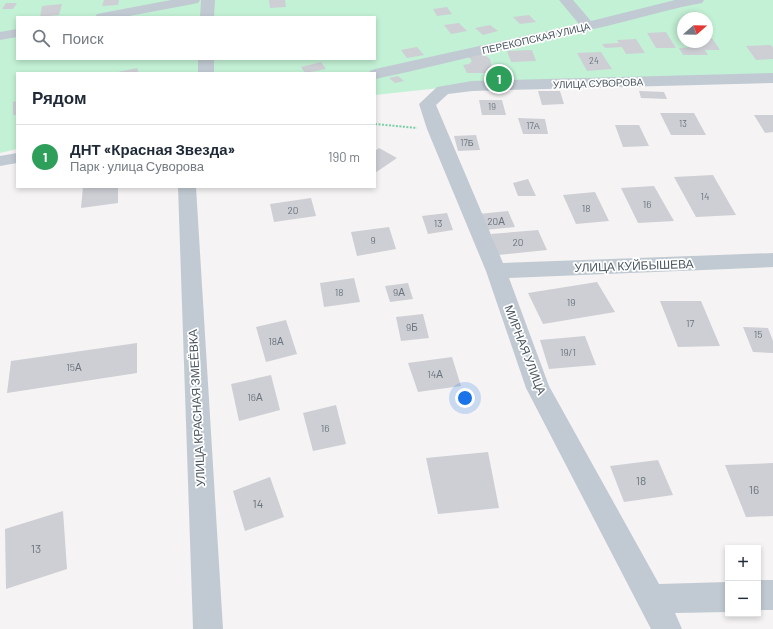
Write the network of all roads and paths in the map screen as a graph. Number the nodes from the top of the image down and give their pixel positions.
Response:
1 (193, 0) edge
2 (208, 0) edge
3 (566, 0) edge
4 (696, 0) edge
5 (107, 16) edge
6 (207, 16) edge
7 (588, 26) junction
8 (16, 33) edge
9 (0, 36) edge
10 (206, 60) edge
11 (206, 72) edge
12 (376, 74) edge
13 (773, 78) edge
14 (427, 104) joint
15 (376, 124) edge
16 (436, 129) junction
17 (16, 158) edge
18 (0, 161) edge
19 (187, 188) edge
20 (773, 260) edge
21 (496, 272) junction
22 (761, 595) edge
23 (773, 595) edge
24 (725, 596) edge
25 (650, 599) junction
26 (208, 629) edge
27 (667, 629) edge

1 - 5 street
2 - 6 street
3 - 7 street
4 - 7 street, ПЕРЕКОПСКАЯ УЛИЦА
7 - 12 street, ПЕРЕКОПСКАЯ УЛИЦА
8 - 9 street
10 - 11 street
13 - 14 street, УЛИЦА СУВОРОВА
14 - 16 street, МИРНАЯ УЛИЦА
15 - 16 path
16 - 21 street, МИРНАЯ УЛИЦА
17 - 18 street
19 - 26 street, УЛИЦА КРАСНАЯ ЗМЕЁВКА
20 - 21 street, УЛИЦА КУЙБЫШЕВА
21 - 25 street, МИРНАЯ УЛИЦА
22 - 23 street
24 - 25 street
25 - 27 street, МИРНАЯ УЛИЦА

